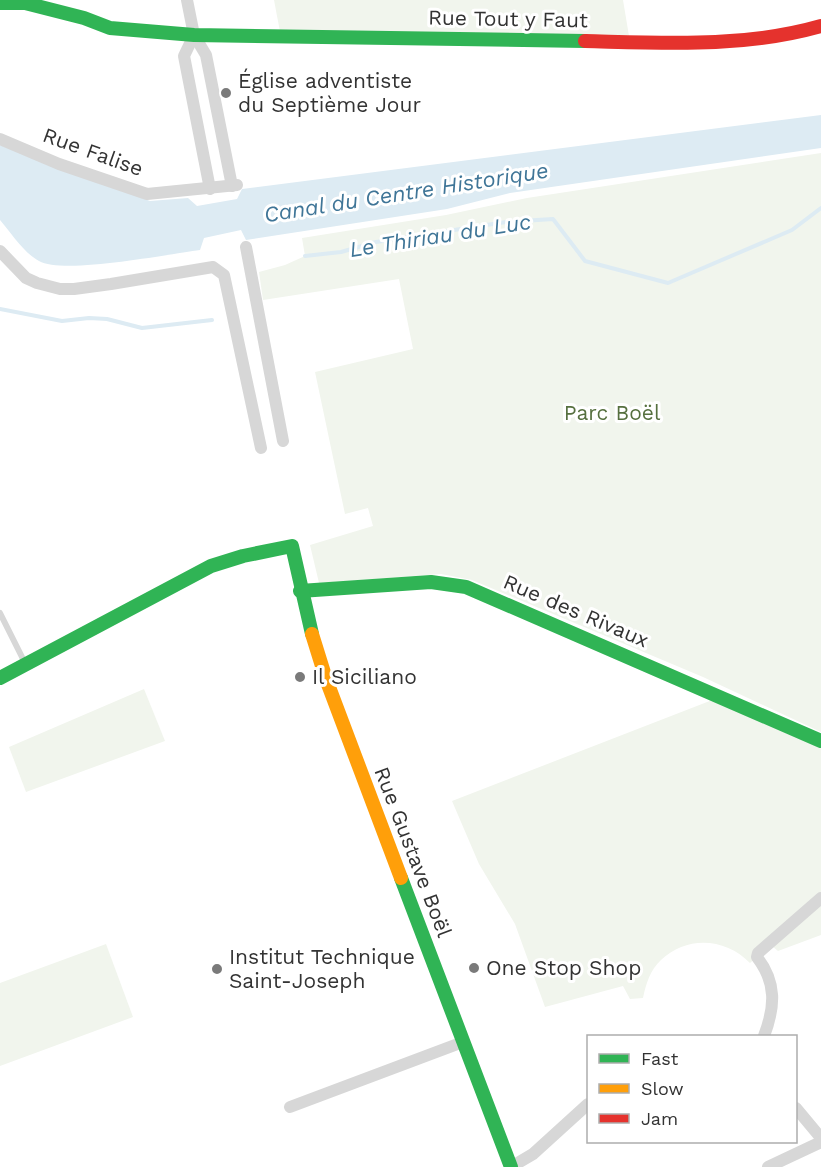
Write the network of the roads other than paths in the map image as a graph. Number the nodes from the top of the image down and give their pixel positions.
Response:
1 (187, 0) edge
2 (0, 3) edge
3 (821, 26) edge
4 (194, 35) junction
5 (0, 139) edge
6 (210, 189) junction
7 (246, 247) dead end
8 (0, 251) edge
9 (282, 441) dead end
10 (261, 448) dead end
11 (300, 591) junction
12 (0, 613) edge
13 (26, 664) junction
14 (0, 678) edge
15 (821, 741) edge
16 (821, 898) edge
17 (765, 1035) edge
18 (463, 1042) junction
19 (587, 1105) edge
20 (291, 1107) dead end
21 (797, 1110) edge
22 (821, 1140) edge
23 (511, 1167) edge
24 (768, 1167) edge

1 - 4 street
2 - 4 street
3 - 4 street, Rue Tout y Faut
4 - 6 street
4 - 6 street, Rue Falise
5 - 6 street, Rue Falise
7 - 9 street
8 - 10 street
11 - 13 street, Rue Gustave Boël
11 - 15 street, Rue des Rivaux
11 - 18 street, Rue Gustave Boël
12 - 13 lane
13 - 14 street
16 - 17 street
18 - 20 street
18 - 23 street, Rue Gustave Boël
19 - 23 street
21 - 22 street
22 - 24 street

